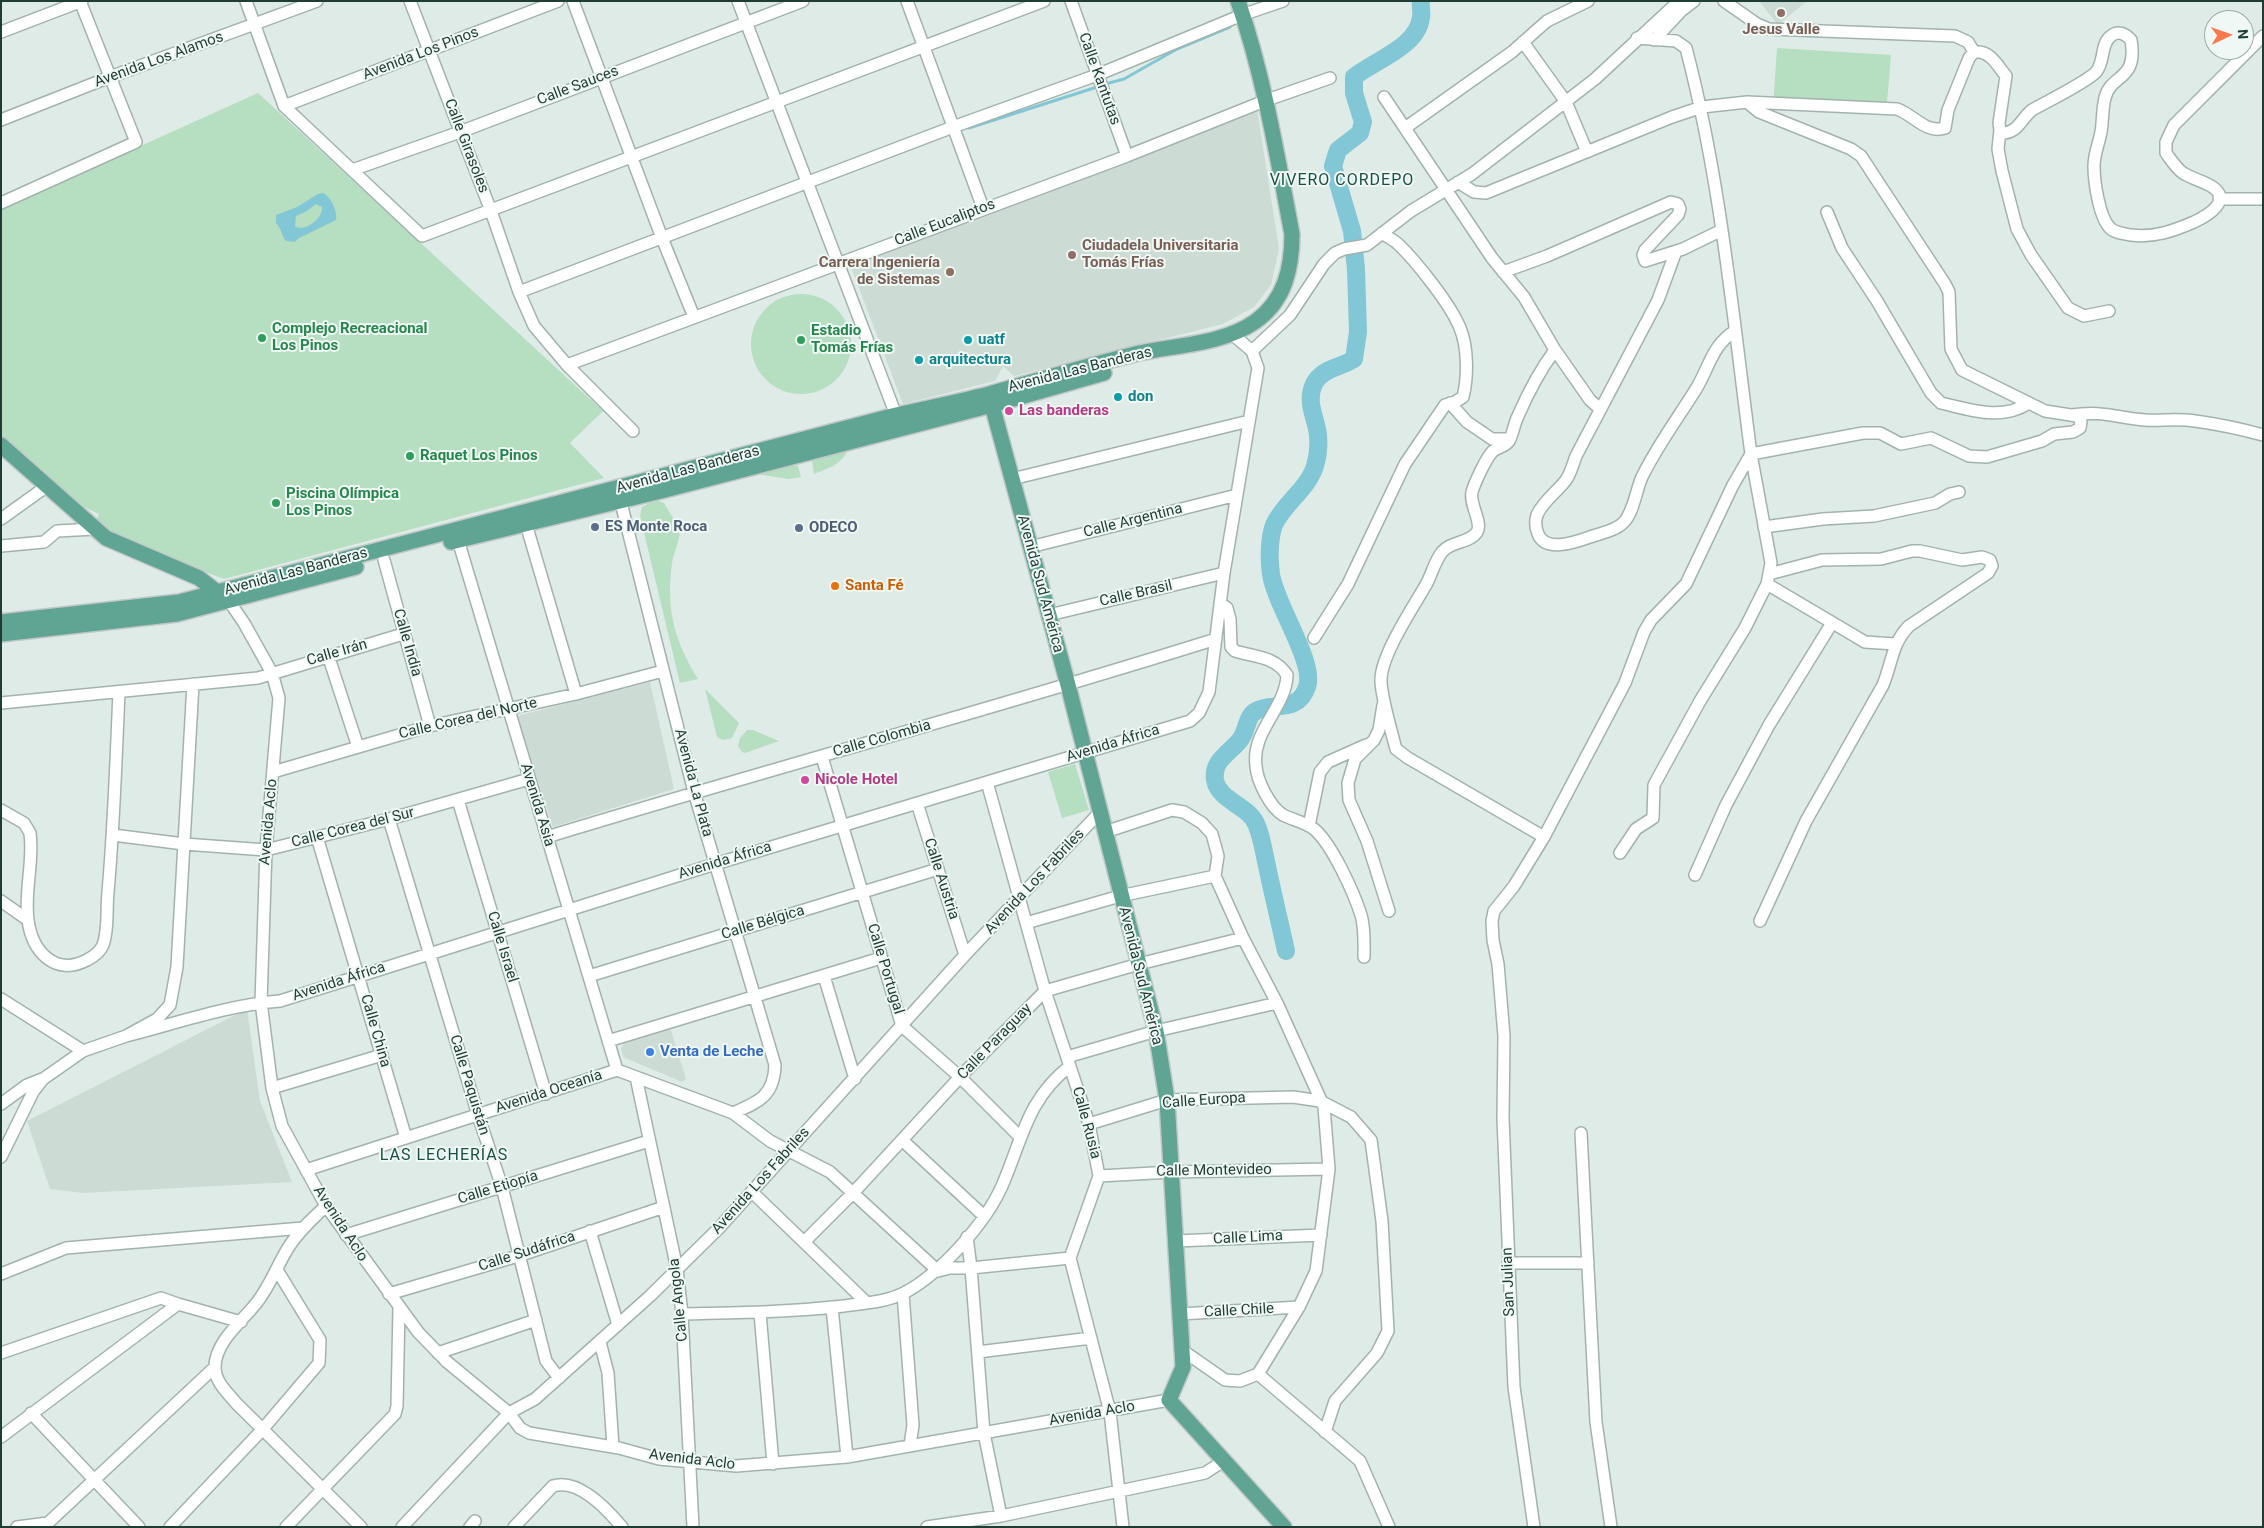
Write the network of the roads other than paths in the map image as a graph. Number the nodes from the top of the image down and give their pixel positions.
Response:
1 (81, 1) edge
2 (246, 1) edge
3 (317, 1) edge
4 (410, 1) edge
5 (558, 1) edge
6 (573, 1) edge
7 (738, 1) edge
8 (803, 1) edge
9 (907, 1) edge
10 (1044, 1) edge
11 (1071, 1) edge
12 (1283, 1) edge
13 (1588, 1) edge
14 (1679, 1) edge
15 (1694, 1) edge
16 (1724, 1) edge
17 (1240, 8) edge
18 (255, 24) junction
19 (746, 24) junction
20 (1, 32) edge
21 (2263, 36) edge
22 (1637, 38) junction
23 (1654, 40) junction
24 (1523, 42) junction
25 (923, 46) junction
26 (429, 52) junction
27 (1974, 52) junction
28 (1098, 75) junction
29 (110, 77) junction
30 (601, 77) junction
31 (1330, 78) dead end
32 (1384, 97) dead end
33 (1267, 100) junction
34 (777, 102) junction
35 (1566, 102) junction
36 (1747, 102) junction
37 (284, 106) junction
38 (1702, 107) junction
39 (1, 120) edge
40 (953, 127) junction
41 (1405, 128) junction
42 (2000, 130) junction
43 (460, 132) junction
44 (1587, 152) junction
45 (632, 156) junction
46 (1127, 156) junction
47 (352, 170) junction
48 (1458, 182) junction
49 (807, 183) junction
50 (1446, 189) junction
51 (2263, 198) edge
52 (2219, 199) junction
53 (1, 203) edge
54 (983, 208) junction
55 (491, 211) junction
56 (1827, 212) dead end
57 (1722, 230) junction
58 (1382, 233) junction
59 (662, 238) junction
60 (1676, 251) junction
61 (838, 264) junction
62 (1503, 272) junction
63 (519, 292) junction
64 (2109, 311) dead end
65 (694, 317) junction
66 (1735, 331) junction
67 (1232, 334) junction
68 (1555, 350) junction
69 (1252, 351) junction
70 (567, 365) junction
71 (990, 399) junction
72 (2029, 403) junction
73 (1450, 404) junction
74 (1600, 410) junction
75 (2072, 415) junction
76 (896, 416) junction
77 (1249, 421) junction
78 (633, 431) dead end
79 (2263, 435) edge
80 (1510, 439) junction
81 (1, 446) edge
82 (1751, 454) junction
83 (1012, 479) junction
84 (47, 486) junction
85 (1959, 492) dead end
86 (619, 494) junction
87 (1237, 495) junction
88 (1, 519) edge
89 (526, 524) junction
90 (1764, 527) junction
91 (96, 529) junction
92 (458, 540) junction
93 (1, 546) edge
94 (1030, 547) junction
95 (384, 560) junction
96 (1224, 573) junction
97 (1768, 578) junction
98 (223, 597) junction
99 (1220, 603) junction
100 (1049, 615) junction
101 (1, 622) edge
102 (1832, 623) junction
103 (1, 634) edge
104 (403, 634) junction
105 (1314, 638) dead end
106 (1216, 639) junction
107 (1895, 644) junction
108 (328, 655) junction
109 (664, 671) junction
110 (272, 673) junction
111 (193, 684) junction
112 (1068, 685) junction
113 (119, 692) junction
114 (576, 694) junction
115 (1384, 696) junction
116 (1, 703) edge
117 (509, 709) junction
118 (430, 726) junction
119 (1372, 743) junction
120 (358, 747) junction
121 (1085, 753) junction
122 (822, 757) junction
123 (273, 772) junction
124 (530, 779) junction
125 (987, 782) junction
126 (694, 792) junction
127 (458, 800) junction
128 (917, 803) junction
129 (1, 810) edge
130 (1100, 812) junction
131 (389, 819) junction
132 (842, 826) junction
133 (1309, 826) junction
134 (1104, 832) junction
135 (113, 835) junction
136 (317, 837) junction
137 (547, 837) junction
138 (1544, 837) junction
139 (184, 844) junction
140 (266, 850) junction
141 (1620, 853) dead end
142 (715, 864) junction
143 (938, 869) junction
144 (1695, 875) dead end
145 (1215, 876) junction
146 (862, 893) junction
147 (1120, 896) junction
148 (1020, 899) junction
149 (1, 901) edge
150 (568, 911) junction
151 (1389, 911) dead end
152 (28, 920) junction
153 (1760, 921) dead end
154 (1026, 923) junction
155 (735, 931) junction
156 (497, 932) junction
157 (1243, 938) junction
158 (429, 953) junction
159 (965, 955) junction
160 (1364, 957) dead end
161 (882, 958) junction
162 (1139, 964) junction
163 (360, 976) junction
164 (589, 976) junction
165 (824, 976) junction
166 (1045, 991) junction
167 (755, 998) junction
168 (1, 1000) edge
169 (261, 1002) junction
170 (1277, 1003) junction
171 (902, 1026) junction
172 (1156, 1031) junction
173 (126, 1036) junction
174 (608, 1041) junction
175 (84, 1051) junction
176 (382, 1055) junction
177 (1068, 1061) junction
178 (617, 1070) junction
179 (960, 1077) junction
180 (43, 1078) junction
181 (636, 1078) junction
182 (855, 1079) junction
183 (272, 1088) junction
184 (546, 1094) junction
185 (1167, 1100) junction
186 (1320, 1101) junction
187 (1, 1104) edge
188 (733, 1113) junction
189 (478, 1115) junction
190 (1090, 1124) junction
191 (1581, 1133) dead end
192 (1019, 1136) junction
193 (406, 1138) junction
194 (902, 1140) junction
195 (649, 1141) junction
196 (788, 1151) junction
197 (1, 1157) edge
198 (1329, 1169) junction
199 (306, 1170) junction
200 (1172, 1172) junction
201 (1099, 1176) junction
202 (502, 1187) junction
203 (752, 1192) junction
204 (854, 1192) junction
205 (326, 1206) junction
206 (664, 1207) junction
207 (984, 1216) junction
208 (303, 1228) junction
209 (590, 1232) junction
210 (346, 1235) junction
211 (1321, 1235) junction
212 (967, 1237) junction
213 (1176, 1241) junction
214 (804, 1242) junction
215 (518, 1256) junction
216 (1070, 1258) junction
217 (1508, 1263) junction
218 (1588, 1263) junction
219 (971, 1268) junction
220 (677, 1269) junction
221 (277, 1270) junction
222 (938, 1271) junction
223 (1, 1274) edge
224 (389, 1294) junction
225 (903, 1294) junction
226 (867, 1303) junction
227 (178, 1304) junction
228 (398, 1307) junction
229 (832, 1307) junction
230 (1298, 1307) junction
231 (760, 1313) junction
232 (682, 1314) junction
233 (1180, 1314) junction
234 (536, 1320) junction
235 (241, 1322) junction
236 (618, 1325) junction
237 (1091, 1338) junction
238 (600, 1342) junction
239 (1182, 1350) junction
240 (978, 1352) junction
241 (1, 1353) edge
242 (438, 1353) junction
243 (215, 1367) junction
244 (1258, 1374) junction
245 (559, 1378) junction
246 (202, 1380) junction
247 (220, 1384) junction
248 (1169, 1400) junction
249 (1110, 1412) junction
250 (31, 1413) junction
251 (509, 1413) junction
252 (262, 1430) junction
253 (1325, 1432) junction
254 (984, 1433) junction
255 (1, 1437) edge
256 (910, 1445) junction
257 (612, 1447) junction
258 (847, 1457) junction
259 (1225, 1460) junction
260 (691, 1462) junction
261 (773, 1464) junction
262 (96, 1480) junction
263 (323, 1489) junction
264 (1120, 1491) junction
265 (1001, 1516) junction
266 (17, 1527) edge
267 (139, 1527) edge
268 (170, 1527) edge
269 (286, 1527) edge
270 (361, 1527) edge
271 (402, 1527) edge
272 (514, 1527) edge
273 (622, 1527) edge
274 (693, 1527) edge
275 (927, 1527) edge
276 (1123, 1527) edge
277 (1284, 1527) edge
278 (1389, 1527) edge
279 (1534, 1527) edge
280 (1611, 1527) edge

1 - 20 street
1 - 29 street
2 - 18 street
3 - 18 street, Avenida Los Alamos
4 - 26 street, Calle Girasoles
5 - 26 street, Avenida Los Pinos
6 - 30 street
7 - 19 street
8 - 19 street, Calle Sauces
9 - 25 street
10 - 25 street
11 - 28 street, Calle Kantutas
12 - 17 street
13 - 24 street
14 - 22 street
15 - 23 street
16 - 27 street
17 - 28 street
17 - 33 main road, Avenida Las Banderas
18 - 29 street, Avenida Los Alamos
18 - 37 street
19 - 30 street, Calle Sauces
19 - 34 street
21 - 52 street
22 - 23 street
22 - 35 street
23 - 38 street
24 - 35 street
24 - 41 street
25 - 34 street
25 - 40 street
26 - 37 street, Avenida Los Pinos
26 - 43 street, Calle Girasoles
27 - 36 street
27 - 42 street
28 - 40 street
28 - 46 street, Calle Kantutas
29 - 39 street, Avenida Los Alamos
29 - 53 street
30 - 43 street, Calle Sauces
30 - 45 street
31 - 33 street, Calle Eucaliptos
32 - 41 street
33 - 46 street, Calle Eucaliptos
33 - 67 main road, Avenida Las Banderas
34 - 45 street
34 - 49 street
35 - 44 street
35 - 48 street
36 - 38 street
36 - 72 street
37 - 47 street
38 - 44 street
38 - 57 street
40 - 49 street
40 - 54 street
41 - 50 street
42 - 52 street
42 - 64 street
43 - 47 street, Calle Sauces
43 - 55 street, Calle Girasoles
44 - 48 street
45 - 55 street
45 - 59 street
46 - 54 street, Calle Eucaliptos
47 - 55 street
48 - 50 street
49 - 59 street
49 - 61 street
50 - 58 street
50 - 62 street
51 - 52 street
54 - 61 street, Calle Eucaliptos
55 - 63 street, Calle Girasoles
56 - 72 street
57 - 60 street
57 - 66 street
58 - 69 street
58 - 73 street
59 - 63 street
59 - 65 street
60 - 62 street
60 - 74 street
61 - 65 street, Calle Eucaliptos
61 - 76 street
62 - 68 street
63 - 70 street, Calle Girasoles
65 - 70 street, Calle Eucaliptos
66 - 74 street
66 - 82 street
67 - 69 street
67 - 71 main road, Avenida Las Banderas
68 - 74 street
68 - 80 street
69 - 77 street
70 - 78 street, Calle Girasoles
71 - 76 main road, Avenida Las Banderas
71 - 83 main road, Avenida Sud América
71 - 86 main road, Avenida Las Banderas
72 - 75 street
73 - 80 street
73 - 105 street
75 - 79 street
75 - 82 street
76 - 86 main road, Avenida Las Banderas
77 - 83 street
77 - 87 street
80 - 115 street
81 - 84 main road, Avenida Aclo
82 - 90 street
82 - 138 street, San Julian
83 - 94 main road, Avenida Sud América
84 - 88 street
84 - 91 main road, Avenida Aclo
85 - 90 street
86 - 89 main road, Avenida Las Banderas
86 - 98 main road, Avenida Las Banderas
86 - 109 street, Avenida La Plata
87 - 94 street, Calle Argentina
87 - 96 street
89 - 92 main road, Avenida Las Banderas
89 - 114 street
90 - 97 street
91 - 93 street
91 - 98 main road, Avenida Aclo
92 - 95 main road, Avenida Las Banderas
92 - 117 street, Avenida Asia
94 - 100 main road, Avenida Sud América
95 - 98 main road, Avenida Las Banderas
95 - 104 street, Calle India
96 - 99 street
96 - 100 street, Calle Brasil
97 - 102 street
97 - 107 street
97 - 141 street
98 - 101 main road, Avenida Las Banderas
98 - 103 main road, Avenida Las Banderas
98 - 110 street, Avenida Aclo
99 - 106 street
99 - 133 street
100 - 112 main road, Avenida Sud América
102 - 107 street
102 - 144 street
104 - 108 street, Calle Irán
104 - 118 street, Calle India
106 - 112 street, Calle Colombia
106 - 121 street, Avenida África
107 - 153 street
108 - 110 street, Calle Irán
108 - 120 street
109 - 114 street, Calle Corea del Norte
109 - 126 street, Avenida La Plata
110 - 111 street, Calle Irán
110 - 123 street, Avenida Aclo
111 - 113 street, Calle Irán
111 - 139 street
112 - 121 main road, Avenida Sud América
112 - 122 street, Calle Colombia
113 - 116 street, Calle Irán
113 - 135 street
114 - 117 street, Calle Corea del Norte
115 - 119 street
115 - 138 street
117 - 118 street, Calle Corea del Norte
117 - 124 street, Avenida Asia
118 - 120 street, Calle Corea del Norte
119 - 133 street
119 - 151 street
120 - 123 street, Calle Corea del Norte
121 - 125 street, Avenida África
121 - 130 main road, Avenida Sud América
122 - 126 street, Calle Colombia
122 - 132 street, Calle Portugal
123 - 140 street, Avenida Aclo
124 - 127 street, Calle Corea del Sur
124 - 137 street, Avenida Asia
125 - 128 street, Avenida África
125 - 148 street, Calle Rusia
126 - 137 street, Calle Colombia
126 - 142 street, Avenida La Plata
127 - 131 street, Calle Corea del Sur
127 - 156 street, Calle Israel
128 - 132 street, Avenida África
128 - 143 street, Calle Austria
129 - 152 street
130 - 134 main road, Avenida Sud América
130 - 148 street, Avenida Los Fabriles
131 - 136 street, Calle Corea del Sur
131 - 158 street, Calle Paquistán
132 - 142 street, Avenida África
132 - 146 street, Calle Portugal
133 - 160 street
134 - 145 street
134 - 147 main road, Avenida Sud América
135 - 139 street, Calle Corea del Sur
135 - 152 street
136 - 140 street, Calle Corea del Sur
136 - 163 street, Calle China
137 - 150 street, Avenida Asia
138 - 217 street, San Julian
139 - 140 street, Calle Corea del Sur
139 - 173 street
140 - 169 street, Avenida Aclo
142 - 150 street, Avenida África
142 - 155 street, Avenida La Plata
143 - 146 street, Calle Bélgica
143 - 159 street, Calle Austria
145 - 147 street
145 - 157 street
146 - 155 street, Calle Bélgica
146 - 161 street, Calle Portugal
147 - 154 street
147 - 162 main road, Avenida Sud América
148 - 154 street, Calle Rusia
148 - 159 street, Avenida Los Fabriles
149 - 152 street
150 - 156 street, Avenida África
150 - 164 street, Avenida Asia
154 - 166 street, Calle Rusia
155 - 164 street, Calle Bélgica
155 - 167 street, Avenida La Plata
156 - 158 street, Avenida África
156 - 184 street, Calle Israel
157 - 162 street, Calle Paraguay
157 - 170 street
158 - 163 street, Avenida África
158 - 189 street, Calle Paquistán
159 - 171 street, Avenida Los Fabriles
161 - 165 street
161 - 171 street, Calle Portugal
162 - 166 street, Calle Paraguay
162 - 172 main road, Avenida Sud América
163 - 169 street, Avenida África
163 - 176 street, Calle China
164 - 174 street, Avenida Asia
165 - 167 street
165 - 182 street
166 - 177 street, Calle Rusia
166 - 179 street, Calle Paraguay
167 - 174 street
167 - 188 street, Avenida La Plata
168 - 175 street
169 - 173 street, Avenida África
169 - 183 street, Avenida Aclo
170 - 172 street
170 - 186 street
171 - 179 street, Calle Portugal
171 - 182 street, Avenida Los Fabriles
172 - 177 street
172 - 185 main road, Avenida Sud América
173 - 175 street
174 - 178 street, Avenida Asia
175 - 180 street
176 - 183 street
176 - 193 street, Calle China
177 - 190 street, Calle Rusia
177 - 192 street
178 - 181 street, Avenida Oceanía
178 - 184 street, Avenida Oceanía
179 - 192 street, Calle Portugal
179 - 194 street, Calle Paraguay
180 - 187 street
180 - 197 street
181 - 188 street, Avenida Oceanía
181 - 195 street, Calle Angola
182 - 196 street, Avenida Los Fabriles
183 - 199 street, Avenida Aclo
184 - 189 street, Avenida Oceanía
185 - 186 street, Calle Europa
185 - 190 street, Calle Europa
185 - 200 main road, Avenida Sud América
186 - 198 street
186 - 253 street, Calle Europa
188 - 196 street, Avenida Oceanía
189 - 193 street, Avenida Oceanía
189 - 202 street, Calle Paquistán
190 - 201 street, Calle Rusia
191 - 218 street
192 - 207 street
193 - 199 street, Avenida Oceanía
194 - 204 street, Calle Paraguay
194 - 207 street
195 - 202 street, Calle Etiopía
195 - 206 street, Calle Angola
196 - 203 street, Avenida Los Fabriles
196 - 204 street, Avenida Oceanía
198 - 200 street, Calle Montevideo
198 - 211 street
199 - 205 street, Avenida Aclo
200 - 201 street, Calle Montevideo
200 - 213 main road, Avenida Sud América
201 - 216 street, Calle Rusia
202 - 210 street, Calle Etiopía
202 - 215 street, Calle Paquistán
203 - 214 street
203 - 220 street, Avenida Los Fabriles
204 - 214 street, Calle Paraguay
204 - 222 street, Avenida Oceanía
205 - 208 street
205 - 210 street, Avenida Aclo
206 - 209 street, Calle Sudáfrica
206 - 220 street, Calle Angola
207 - 212 street
208 - 221 street
208 - 223 street
209 - 215 street, Calle Sudáfrica
209 - 236 street
210 - 224 street, Avenida Aclo
211 - 213 street, Calle Lima
211 - 230 street
212 - 219 street
212 - 222 street
213 - 233 main road, Avenida Sud América
214 - 226 street
215 - 224 street, Calle Sudáfrica
215 - 234 street, Calle Paquistán
216 - 219 street
216 - 237 street
217 - 218 street
217 - 279 street, San Julian
218 - 280 street
219 - 222 street
219 - 240 street
220 - 232 street, Calle Angola
220 - 236 street, Avenida Los Fabriles
221 - 235 street
221 - 252 street
222 - 225 street
224 - 228 street, Avenida Aclo
225 - 226 street
225 - 256 street
226 - 229 street
227 - 235 street
227 - 241 street
227 - 250 street
228 - 242 street, Avenida Aclo
228 - 263 street
229 - 231 street
229 - 258 street
230 - 233 street, Calle Chile
230 - 244 street
231 - 232 street
231 - 261 street
232 - 260 street, Calle Angola
233 - 239 main road, Avenida Sud América
234 - 242 street
234 - 245 street, Calle Paquistán
235 - 243 street
236 - 238 street, Avenida Los Fabriles
237 - 240 street
237 - 249 street
238 - 245 street, Avenida Los Fabriles
238 - 257 street
239 - 244 street
239 - 248 main road, Avenida Sud América
240 - 254 street
242 - 251 street, Avenida Aclo
243 - 246 street
243 - 247 street
244 - 253 street
245 - 251 street, Avenida Los Fabriles
246 - 247 street
246 - 262 street
247 - 252 street
248 - 249 street, Avenida Aclo
248 - 259 main road
249 - 254 street, Avenida Aclo
249 - 264 street
250 - 255 street
250 - 262 street
251 - 257 street, Avenida Aclo
251 - 271 street, Avenida Los Fabriles
252 - 263 street
252 - 268 street
253 - 278 street
254 - 256 street, Avenida Aclo
254 - 265 street
256 - 258 street, Avenida Aclo
257 - 260 street, Avenida Aclo
258 - 261 street, Avenida Aclo
259 - 264 street
259 - 277 main road
260 - 261 street, Avenida Aclo
260 - 274 street, Calle Angola
262 - 266 street
262 - 267 street
263 - 269 street
263 - 270 street
264 - 265 street
264 - 276 street
265 - 275 street
272 - 273 street

